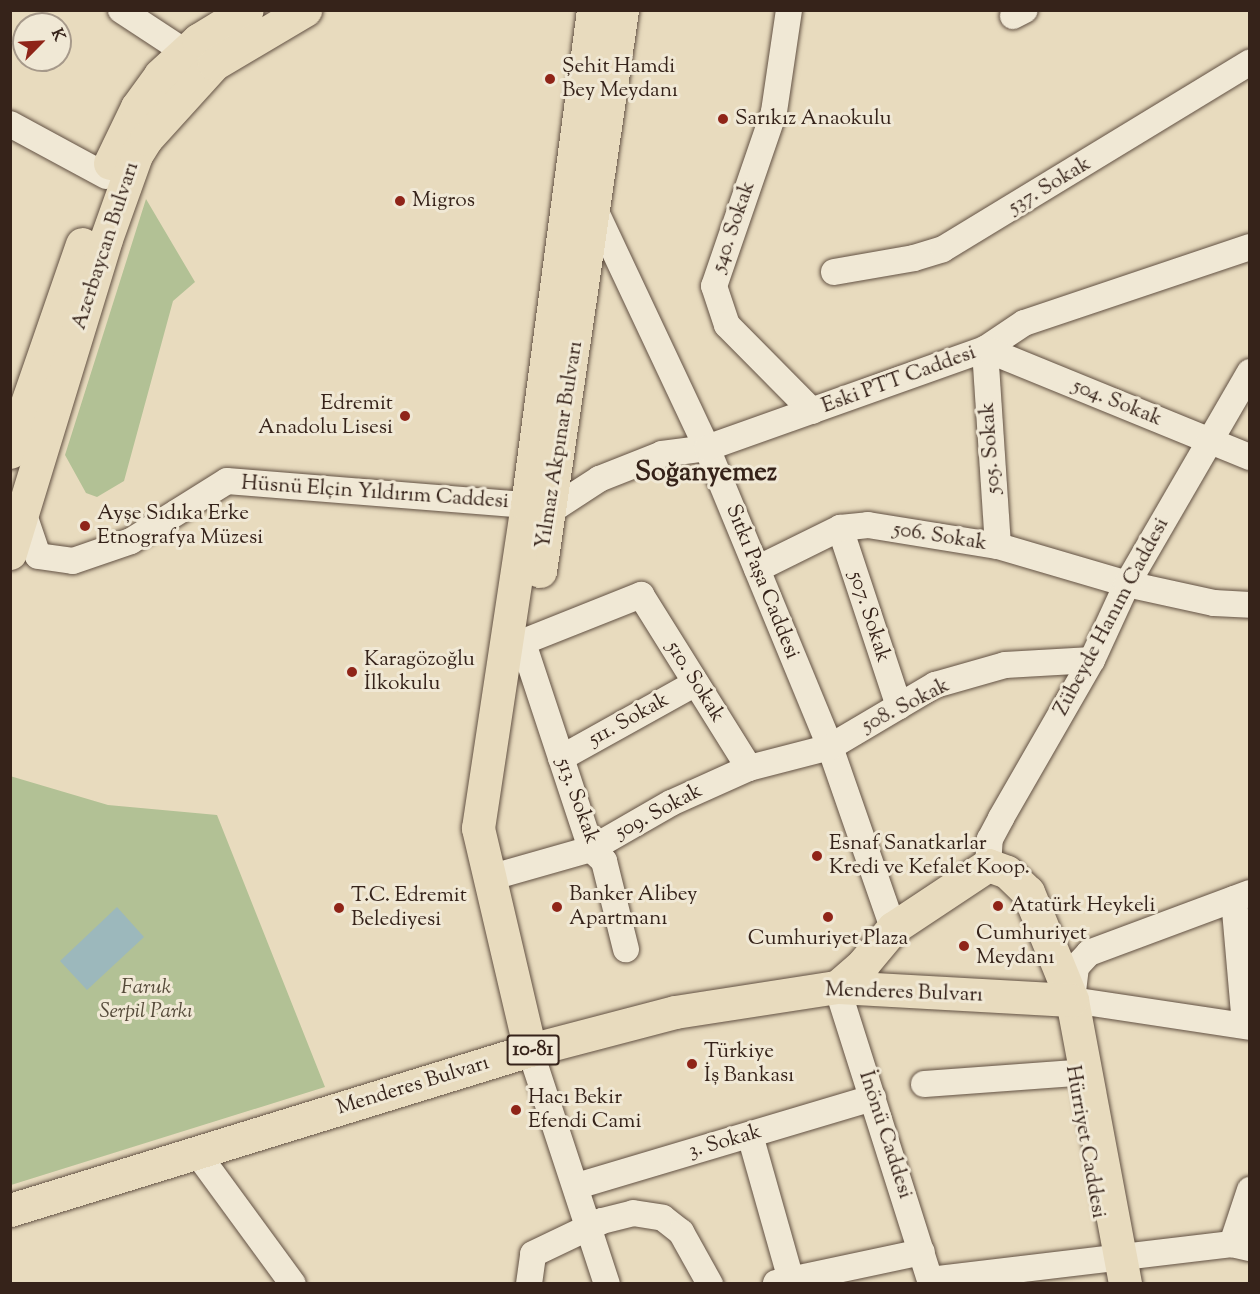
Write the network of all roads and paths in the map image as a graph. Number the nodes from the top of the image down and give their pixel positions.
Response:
1 (121, 10) edge
2 (247, 10) edge
3 (305, 10) edge
4 (593, 10) edge
5 (622, 10) edge
6 (789, 10) edge
7 (185, 52) junction
8 (1250, 62) edge
9 (10, 124) edge
10 (106, 176) junction
11 (596, 212) junction
12 (1250, 247) edge
13 (834, 272) dead end
14 (985, 350) junction
15 (1250, 372) edge
16 (812, 411) junction
17 (1210, 440) junction
18 (707, 448) junction
19 (10, 452) edge
20 (1250, 457) edge
21 (17, 508) edge
22 (539, 508) junction
23 (840, 528) junction
24 (998, 546) junction
25 (10, 553) edge
26 (757, 569) junction
27 (1127, 584) junction
28 (1250, 605) edge
29 (527, 646) junction
30 (1092, 660) junction
31 (696, 683) junction
32 (899, 706) junction
33 (830, 747) junction
34 (561, 758) junction
35 (749, 768) junction
36 (591, 849) junction
37 (988, 866) junction
38 (489, 878) junction
39 (1242, 896) edge
40 (893, 928) junction
41 (626, 949) dead end
42 (837, 987) junction
43 (1066, 1000) junction
44 (1247, 1026) edge
45 (530, 1050) junction
46 (1079, 1073) junction
47 (924, 1084) dead end
48 (873, 1098) junction
49 (750, 1135) junction
50 (197, 1153) junction
51 (577, 1186) junction
52 (1250, 1190) edge
53 (10, 1210) edge
54 (589, 1230) junction
55 (1241, 1246) edge
56 (922, 1252) junction
57 (1116, 1270) edge
58 (783, 1282) edge
59 (931, 1282) edge
60 (293, 1284) edge
61 (529, 1284) edge
62 (607, 1284) edge
63 (710, 1284) edge

1 - 7 street
2 - 7 main road, Azerbaycan Bulvarı
3 - 21 main road, Azerbaycan Bulvarı
4 - 22 main road, Yılmaz Akpınar Bulvarı
5 - 11 main road, Yılmaz Akpınar Bulvarı
6 - 16 street, 540. Sokak
7 - 10 main road, Azerbaycan Bulvarı
8 - 13 street, 537. Sokak
9 - 10 street
10 - 19 main road, Azerbaycan Bulvarı
11 - 18 street, Sıtkı Paşa Caddesi
11 - 22 main road, Yılmaz Akpınar Bulvarı
12 - 14 street, Eski PTT Caddesi
14 - 16 street, Eski PTT Caddesi
14 - 17 street, 504. Sokak
14 - 24 street, 505. Sokak
15 - 17 street, Zübeyde Hanım Caddesi
16 - 18 street, Eski PTT Caddesi
17 - 20 street, 504. Sokak
17 - 27 street, Zübeyde Hanım Caddesi
18 - 22 street, Eski PTT Caddesi
18 - 26 street, Sıtkı Paşa Caddesi
21 - 22 street, Hüsnü Elçin Yıldırım Caddesi
21 - 25 main road, Azerbaycan Bulvarı
22 - 29 main road, Yılmaz Akpınar Bulvarı
22 - 38 main road, Yılmaz Akpınar Bulvarı
23 - 24 street, 506. Sokak
23 - 26 street, 506. Sokak
23 - 32 street, 507. Sokak
24 - 27 street, 506. Sokak
26 - 33 street, Sıtkı Paşa Caddesi
27 - 28 street, 506. Sokak
27 - 30 street, Zübeyde Hanım Caddesi
29 - 31 street, 510. Sokak
29 - 34 street, 513. Sokak
29 - 38 main road, Yılmaz Akpınar Bulvarı
30 - 32 street, 508. Sokak
30 - 37 street, Zübeyde Hanım Caddesi
31 - 34 street, 511. Sokak
31 - 35 street, 510. Sokak
32 - 33 street, 508. Sokak
33 - 35 street, 509. Sokak
33 - 40 street, Sıtkı Paşa Caddesi
34 - 36 street, 513. Sokak
35 - 36 street, 509. Sokak
36 - 38 street, 509. Sokak
36 - 41 street, 513. Sokak
37 - 40 main road
37 - 43 main road, Hürriyet Caddesi
38 - 45 main road, Yılmaz Akpınar Bulvarı
39 - 43 street
39 - 44 street
40 - 42 main road
42 - 43 main road, Menderes Bulvarı / 10-81
42 - 45 main road, Menderes Bulvarı / 10-81
42 - 48 street, İnönü Caddesi
43 - 44 street, 10-81
43 - 46 main road, Hürriyet Caddesi
45 - 50 main road, Menderes Bulvarı / 10-81
45 - 51 street
46 - 47 street
46 - 57 main road, Hürriyet Caddesi
48 - 49 street, 3. Sokak
48 - 56 street, İnönü Caddesi
49 - 51 street, 3. Sokak
49 - 58 street
50 - 53 main road, Menderes Bulvarı / 10-81
50 - 60 street
51 - 54 street
52 - 55 street
54 - 61 street
54 - 62 street
54 - 63 street
55 - 57 street
56 - 58 street
56 - 59 street, İnönü Caddesi
57 - 59 street

